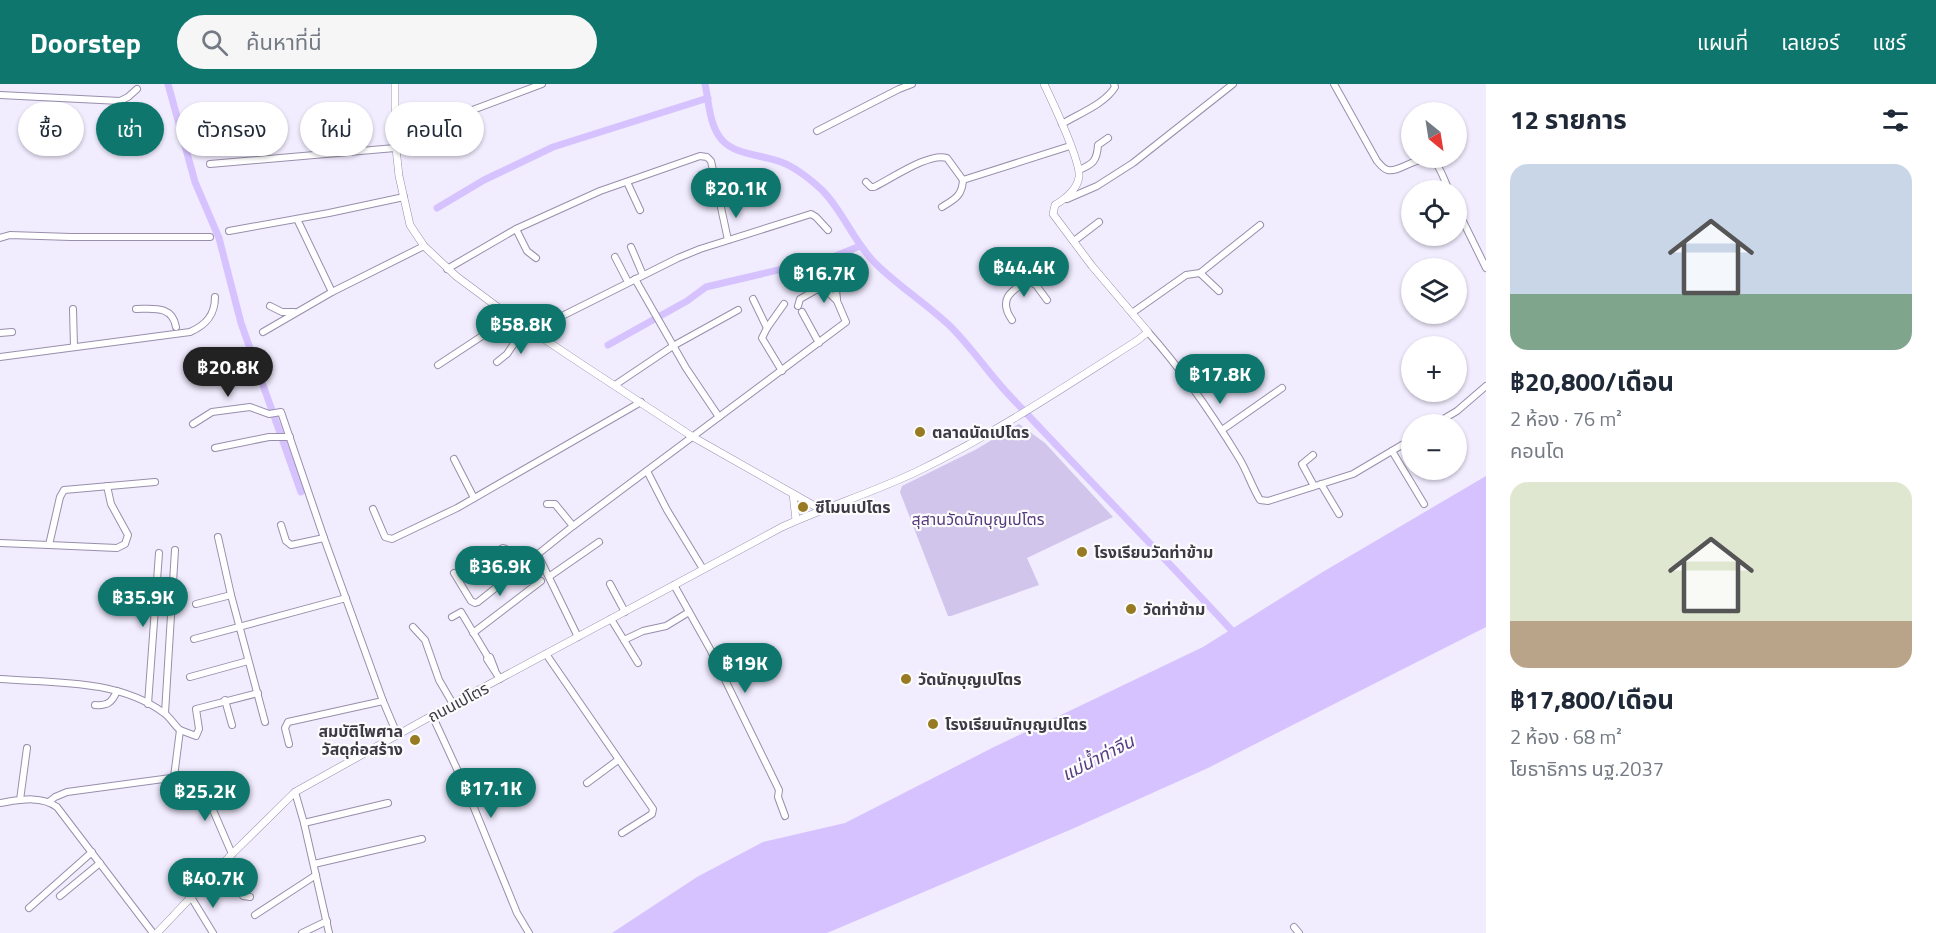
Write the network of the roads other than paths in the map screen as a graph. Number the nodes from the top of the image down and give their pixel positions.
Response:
1 (395, 84) edge
2 (542, 84) edge
3 (912, 84) edge
4 (1044, 84) edge
5 (1114, 84) edge
6 (1233, 84) edge
7 (1334, 84) edge
8 (137, 89) dead end
9 (0, 95) edge
10 (395, 102) edge
11 (484, 106) edge
12 (1062, 124) junction
13 (817, 131) dead end
14 (1108, 138) dead end
15 (1070, 146) junction
16 (385, 149) edge
17 (396, 156) edge
18 (210, 164) dead end
19 (1079, 170) junction
20 (963, 180) junction
21 (1444, 180) edge
22 (627, 182) junction
23 (866, 182) dead end
24 (404, 197) junction
25 (1063, 200) junction
26 (942, 207) dead end
27 (640, 210) dead end
28 (297, 219) junction
29 (1100, 222) dead end
30 (1260, 225) dead end
31 (516, 229) junction
32 (1467, 229) edge
33 (828, 230) dead end
34 (229, 231) dead end
35 (210, 237) dead end
36 (0, 238) edge
37 (728, 240) junction
38 (1074, 242) junction
39 (424, 246) junction
40 (631, 247) dead end
41 (615, 257) dead end
42 (536, 258) dead end
43 (1486, 268) edge
44 (447, 269) junction
45 (1200, 273) junction
46 (643, 275) junction
47 (631, 281) junction
48 (848, 283) dead end
49 (1220, 291) dead end
50 (332, 292) junction
51 (215, 297) dead end
52 (753, 300) dead end
53 (1047, 300) dead end
54 (837, 301) junction
55 (784, 304) dead end
56 (270, 306) dead end
57 (73, 309) dead end
58 (136, 309) dead end
59 (738, 310) dead end
60 (294, 312) junction
61 (1132, 313) junction
62 (511, 317) junction
63 (1012, 320) dead end
64 (767, 327) junction
65 (176, 331) junction
66 (534, 331) junction
67 (12, 332) dead end
68 (263, 332) dead end
69 (1148, 332) junction
70 (0, 333) edge
71 (819, 343) junction
72 (674, 346) junction
73 (74, 347) junction
74 (0, 357) edge
75 (497, 362) dead end
76 (438, 365) dead end
77 (782, 371) junction
78 (615, 385) junction
79 (1486, 386) edge
80 (1282, 388) dead end
81 (641, 402) junction
82 (1450, 414) edge
83 (719, 417) junction
84 (194, 424) dead end
85 (1222, 430) junction
86 (693, 436) junction
87 (288, 437) junction
88 (1401, 446) edge
89 (215, 448) dead end
90 (1392, 451) junction
91 (1313, 455) dead end
92 (454, 459) dead end
93 (647, 471) junction
94 (155, 482) dead end
95 (1317, 485) junction
96 (107, 486) junction
97 (793, 494) junction
98 (474, 498) junction
99 (547, 504) dead end
100 (1424, 504) dead end
101 (373, 509) dead end
102 (820, 509) junction
103 (1339, 514) dead end
104 (796, 520) junction
105 (281, 525) dead end
106 (573, 526) junction
107 (218, 537) dead end
108 (324, 538) junction
109 (599, 542) dead end
110 (0, 543) edge
111 (49, 545) junction
112 (175, 550) dead end
113 (496, 552) dead end
114 (159, 553) dead end
115 (538, 555) junction
116 (703, 569) junction
117 (519, 570) junction
118 (454, 573) dead end
119 (550, 576) junction
120 (540, 581) dead end
121 (610, 584) dead end
122 (674, 585) junction
123 (231, 595) junction
124 (346, 598) junction
125 (196, 604) dead end
126 (625, 612) junction
127 (690, 612) junction
128 (452, 617) dead end
129 (611, 619) junction
130 (240, 627) junction
131 (413, 627) dead end
132 (473, 633) junction
133 (579, 637) junction
134 (194, 639) dead end
135 (624, 640) junction
136 (546, 654) junction
137 (248, 661) junction
138 (638, 663) dead end
139 (190, 677) dead end
140 (0, 679) edge
141 (500, 679) junction
142 (117, 691) junction
143 (258, 693) junction
144 (225, 700) junction
145 (383, 701) junction
146 (148, 704) junction
147 (453, 704) junction
148 (95, 705) dead end
149 (165, 713) junction
150 (432, 715) junction
151 (266, 722) dead end
152 (232, 725) dead end
153 (180, 730) junction
154 (398, 734) junction
155 (289, 744) dead end
156 (27, 748) dead end
157 (618, 760) junction
158 (174, 777) junction
159 (586, 783) dead end
160 (295, 792) junction
161 (20, 800) junction
162 (50, 801) junction
163 (0, 803) edge
164 (388, 803) dead end
165 (785, 816) dead end
166 (304, 823) junction
167 (622, 833) dead end
168 (422, 839) dead end
169 (92, 852) junction
170 (232, 854) junction
171 (100, 863) junction
172 (223, 864) junction
173 (314, 864) junction
174 (316, 875) junction
175 (60, 896) dead end
176 (191, 897) junction
177 (250, 897) dead end
178 (29, 908) dead end
179 (255, 915) dead end
180 (327, 921) junction
181 (1294, 927) dead end
182 (153, 933) edge
183 (157, 933) edge
184 (213, 933) edge
185 (302, 933) edge
186 (329, 933) edge
187 (529, 933) edge
188 (1299, 933) edge

1 - 10 street
2 - 11 street
3 - 13 street
4 - 12 street
5 - 12 street
6 - 25 street
7 - 21 street
8 - 9 street
12 - 15 street
14 - 19 street
15 - 19 street
15 - 20 street
16 - 18 street
17 - 24 street
19 - 25 street
20 - 23 street
20 - 26 street
22 - 27 street
22 - 31 street
22 - 37 street
24 - 28 street
24 - 39 street
25 - 38 street
28 - 34 street
28 - 50 street
29 - 38 street
30 - 45 street
31 - 42 street
31 - 44 street
32 - 43 street
33 - 37 street
35 - 36 street
37 - 46 street
38 - 61 street
39 - 44 street
39 - 50 street
40 - 46 street
41 - 47 street
44 - 62 street
45 - 49 street
45 - 61 street
46 - 47 street
47 - 66 street
47 - 72 street
48 - 54 street
50 - 60 street
51 - 65 street
52 - 64 street
53 - 63 street
54 - 71 street
54 - 71 street
55 - 64 street
56 - 60 street
57 - 73 street
58 - 65 street
59 - 72 street
60 - 68 street
61 - 69 street
62 - 66 street
62 - 76 street
64 - 77 street
65 - 73 street
66 - 75 street
66 - 78 street
67 - 70 street
69 - 85 street
69 - 102 street, ถนนเปโตร
71 - 77 street
72 - 78 street
72 - 83 street
73 - 74 street
77 - 83 street
78 - 81 street
79 - 82 street
80 - 85 street
81 - 86 street
81 - 98 street
83 - 86 street
84 - 87 street
85 - 95 street
86 - 93 street
86 - 97 street
87 - 89 street
87 - 108 street
88 - 90 street
90 - 95 street
90 - 100 street
91 - 95 street
92 - 98 street
93 - 106 street
93 - 116 street
94 - 96 street
95 - 103 street
96 - 111 street
96 - 111 street
97 - 102 street
97 - 104 street
98 - 101 street
99 - 106 street
102 - 104 street, ถนนเปโตร
104 - 116 street, ถนนเปโตร
105 - 108 street
106 - 115 street
107 - 123 street
108 - 124 street
109 - 119 street
110 - 111 street
112 - 149 street
113 - 117 street
114 - 146 street
115 - 117 street
115 - 119 street
116 - 122 street, ถนนเปโตร
117 - 118 street
119 - 133 street
120 - 132 street
121 - 126 street
122 - 126 street, ถนนเปโตร
122 - 127 street
123 - 125 street
123 - 130 street
124 - 130 street
124 - 145 street
126 - 129 street, ถนนเปโตร
127 - 135 street
127 - 165 street
128 - 132 street
129 - 133 street, ถนนเปโตร
129 - 135 street
130 - 134 street
130 - 137 street
131 - 147 street
132 - 141 street
133 - 136 street, ถนนเปโตร
135 - 138 street
136 - 141 street, ถนนเปโตร
136 - 157 street
137 - 139 street
137 - 143 street
140 - 142 street
141 - 147 street, ถนนเปโตร
142 - 146 street
142 - 148 street
143 - 144 street
143 - 151 street
144 - 152 street
144 - 153 street
145 - 154 street
145 - 155 street
146 - 149 street
147 - 150 street, ถนนเปโตร
149 - 153 street
150 - 154 street, ถนนเปโตร
150 - 187 street
153 - 158 street
154 - 160 street, ถนนเปโตร
156 - 161 street
157 - 159 street
157 - 167 street
158 - 162 street
158 - 170 street
160 - 166 street
160 - 170 street, ถนนเปโตร
161 - 162 street
161 - 163 street
162 - 169 street
164 - 166 street
166 - 173 street
168 - 173 street
169 - 171 street
169 - 178 street
170 - 172 street, ถนนเปโตร
171 - 175 street
171 - 182 street
172 - 176 street, ถนนเปโตร
172 - 177 street
173 - 174 street
174 - 179 street
174 - 180 street
176 - 183 street, ถนนเปโตร
176 - 184 street
180 - 185 street
180 - 186 street
181 - 188 street

